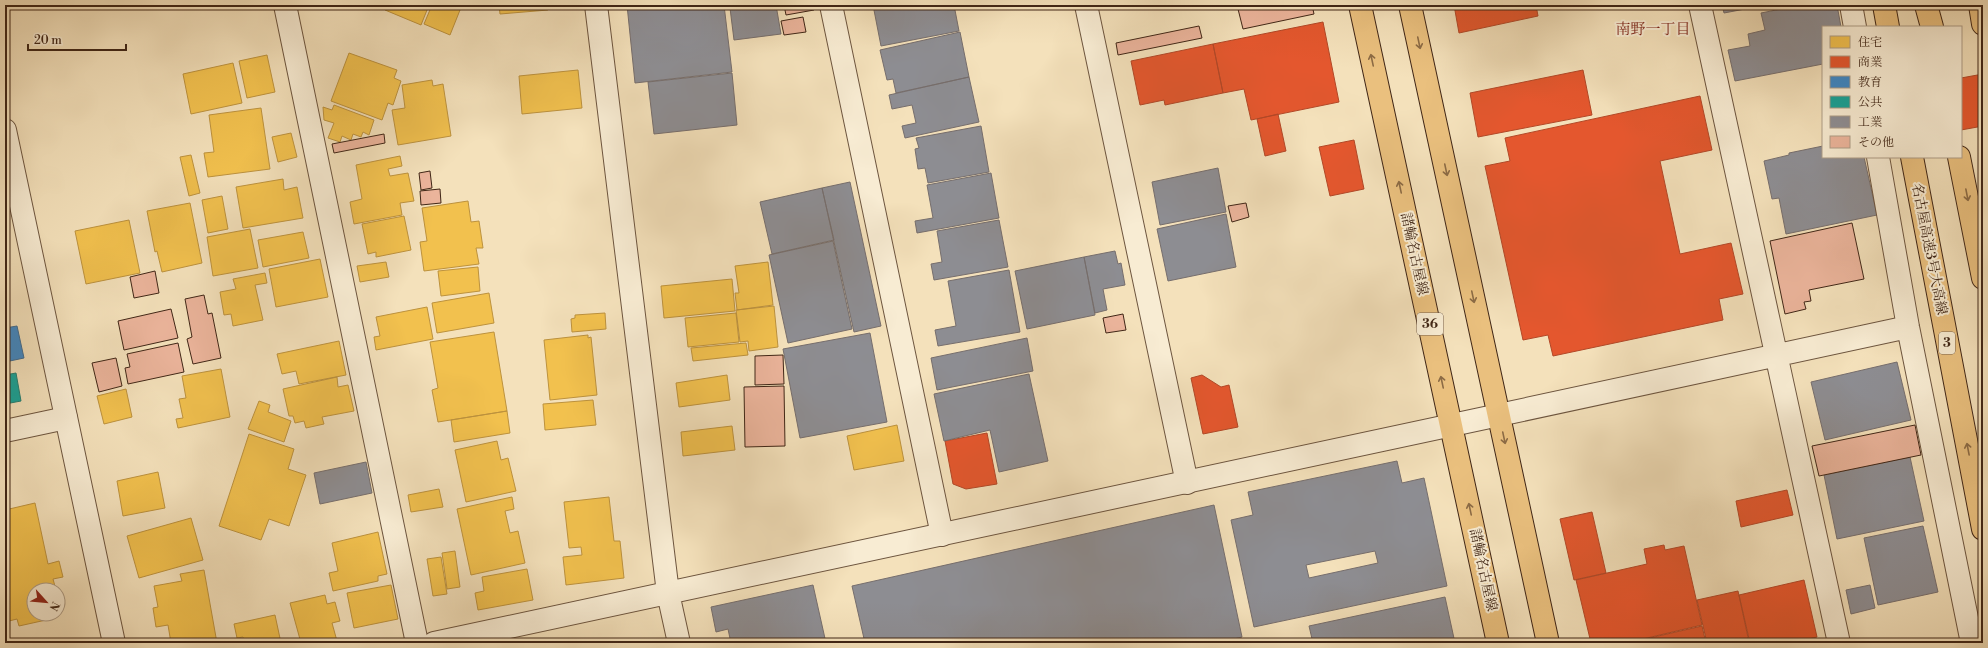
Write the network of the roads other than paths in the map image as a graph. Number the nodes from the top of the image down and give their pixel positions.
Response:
1 (285, 5) edge
2 (596, 5) edge
3 (831, 5) edge
4 (1086, 5) edge
5 (1360, 5) edge
6 (1410, 5) edge
7 (1700, 5) edge
8 (1851, 5) edge
9 (1884, 5) edge
10 (1926, 5) edge
11 (1980, 5) edge
12 (1983, 24) edge
13 (1855, 26) edge
14 (1888, 26) edge
15 (1932, 26) edge
16 (5, 130) edge
17 (1878, 158) edge
18 (1912, 158) edge
19 (1959, 158) edge
20 (1983, 278) edge
21 (1908, 327) junction
22 (1776, 356) junction
23 (1499, 416) junction
24 (66, 418) junction
25 (1452, 426) junction
26 (5, 431) edge
27 (1187, 482) junction
28 (1983, 529) edge
29 (942, 535) junction
30 (668, 593) junction
31 (114, 643) edge
32 (417, 643) edge
33 (434, 643) edge
34 (679, 643) edge
35 (1498, 643) edge
36 (1548, 643) edge
37 (1839, 643) edge
38 (1972, 643) edge

1 - 32 street
2 - 30 street
3 - 29 street
4 - 27 street
25 -> 5 main road, 諸輪名古屋線 / 36
6 -> 23 main road
7 - 22 street
8 - 13 street
9 - 14 main road
10 - 15 main road
11 - 12 main road
16 - 24 street
17 - 21 street
28 -> 18 main road, 名古屋高速3号大高線 / 3
19 -> 20 main road
21 - 22 street
21 - 38 street
22 - 23 street
22 - 37 street
23 - 25 street
23 -> 36 main road
24 - 26 street
24 - 31 street
25 - 27 street
35 -> 25 main road, 諸輪名古屋線 / 36
27 - 29 street
29 - 30 street
30 - 33 street
30 - 34 street

